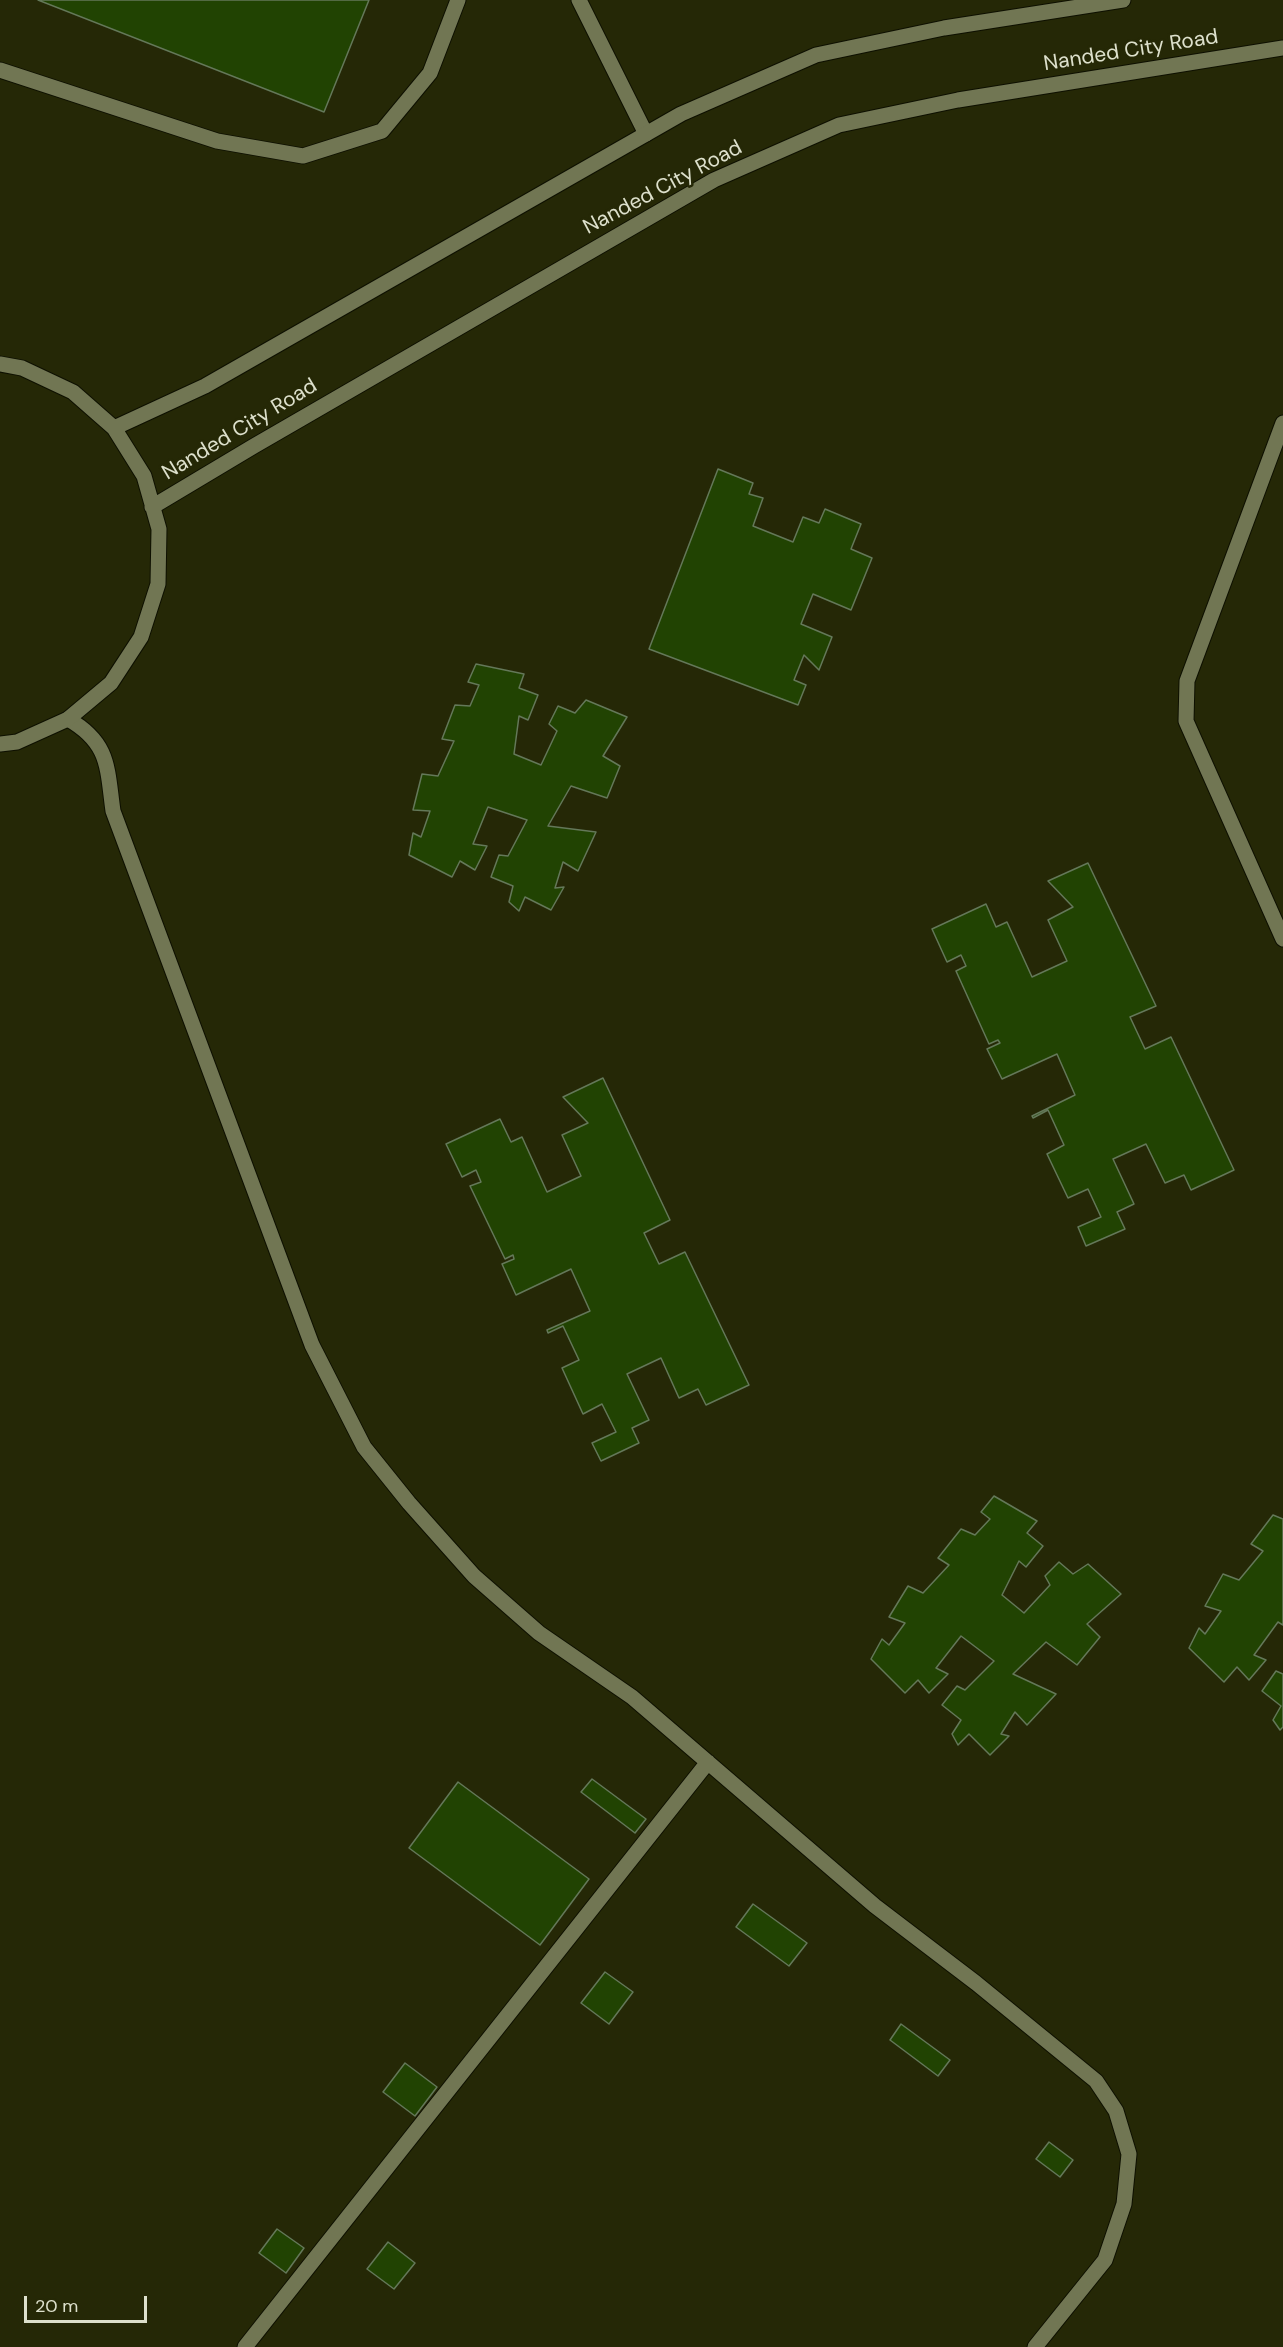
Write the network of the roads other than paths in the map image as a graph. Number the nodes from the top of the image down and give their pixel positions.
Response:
1 (458, 0) edge
2 (579, 0) edge
3 (1123, 0) edge
4 (1283, 48) edge
5 (0, 70) edge
6 (646, 134) junction
7 (0, 364) edge
8 (1283, 423) edge
9 (114, 428) junction
10 (152, 507) junction
11 (68, 719) junction
12 (0, 744) edge
13 (1283, 939) edge
14 (708, 1762) junction
15 (245, 2347) edge
16 (1035, 2347) edge

1 - 5 street
2 - 6 street
3 - 6 street
4 - 10 street, Nanded City Road
6 - 9 street
7 - 9 street, Nanded City Road
8 - 13 street
9 - 10 street, Nanded City Road
10 - 11 street, Nanded City Road
11 - 12 street, Nanded City Road
11 - 14 street
14 - 15 street
14 - 16 street

